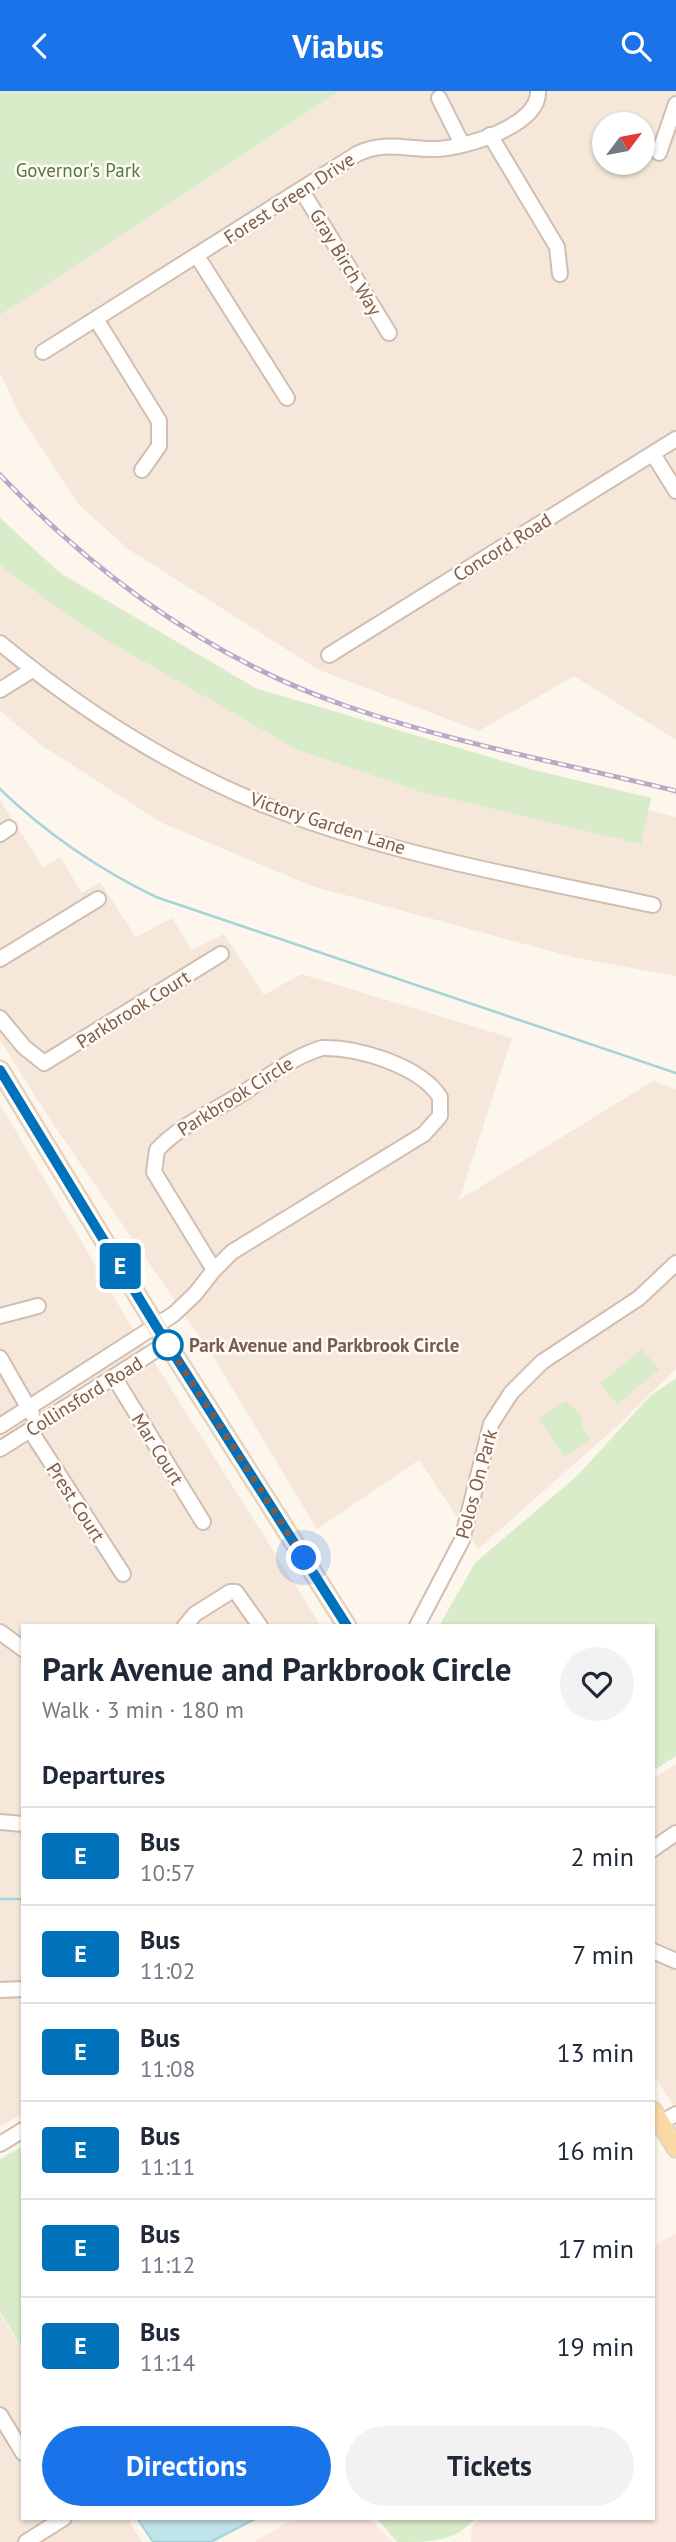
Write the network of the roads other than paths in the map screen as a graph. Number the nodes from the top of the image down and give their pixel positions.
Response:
1 (538, 91) edge
2 (439, 98) dead end
3 (676, 104) edge
4 (490, 135) junction
5 (462, 144) junction
6 (659, 153) dead end
7 (302, 191) junction
8 (197, 256) junction
9 (560, 274) dead end
10 (96, 319) junction
11 (389, 333) dead end
12 (43, 352) dead end
13 (287, 398) dead end
14 (676, 439) edge
15 (653, 454) junction
16 (142, 470) dead end
17 (676, 491) edge
18 (0, 643) edge
19 (329, 655) dead end
20 (32, 670) junction
21 (0, 690) edge
22 (98, 899) dead end
23 (653, 905) dead end
24 (221, 954) dead end
25 (0, 959) edge
26 (0, 1018) edge
27 (0, 1070) edge
28 (676, 1263) edge
29 (214, 1270) junction
30 (38, 1306) dead end
31 (0, 1316) edge
32 (156, 1326) junction
33 (167, 1343) junction
34 (0, 1358) edge
35 (114, 1377) junction
36 (56, 1391) junction
37 (66, 1407) junction
38 (28, 1408) junction
39 (0, 1426) edge
40 (34, 1427) junction
41 (0, 1449) edge
42 (203, 1522) dead end
43 (123, 1574) dead end
44 (420, 1620) edge
45 (186, 1624) edge
46 (259, 1624) edge
47 (345, 1624) edge
48 (0, 1632) edge
49 (21, 1648) edge
50 (0, 1822) edge
51 (21, 1824) edge
52 (676, 1833) edge
53 (655, 1848) edge
54 (655, 1952) edge
55 (676, 1961) edge
56 (21, 1989) edge
57 (0, 1990) edge
58 (21, 2131) edge
59 (0, 2144) edge
60 (0, 2416) edge
61 (21, 2449) edge
62 (61, 2520) edge
63 (26, 2542) edge

1 - 4 street, Forest Green Drive
2 - 5 street
3 - 6 street
4 - 5 street, Forest Green Drive
4 - 9 street
5 - 7 street, Forest Green Drive
7 - 8 street, Forest Green Drive
7 - 11 street, Gray Birch Way
8 - 10 street, Forest Green Drive
8 - 13 street
10 - 12 street, Forest Green Drive
10 - 16 street
14 - 15 street, Concord Road
15 - 17 street
15 - 19 street, Concord Road
18 - 20 street, Victory Garden Lane
20 - 21 street
20 - 23 street, Victory Garden Lane
22 - 25 street
24 - 26 street, Parkbrook Court
27 - 32 main road
28 - 44 street, Polos On Park
29 - 29 street, Parkbrook Circle
29 - 32 street, Parkbrook Circle
30 - 31 street
32 - 33 main road
32 - 36 street, Collinsford Road
33 - 35 street, Collinsford Road
33 - 47 main road
34 - 38 street, Prest Court
35 - 37 street, Collinsford Road
35 - 42 street, Mar Court
36 - 37 street
36 - 38 street, Collinsford Road
37 - 40 street, Collinsford Road
38 - 39 street, Collinsford Road
38 - 40 street, Prest Court
40 - 41 street, Collinsford Road
40 - 43 street, Prest Court
45 - 46 street
48 - 49 street
50 - 51 street
52 - 53 street
54 - 55 street
56 - 57 street
58 - 59 street
60 - 61 street
62 - 63 street

